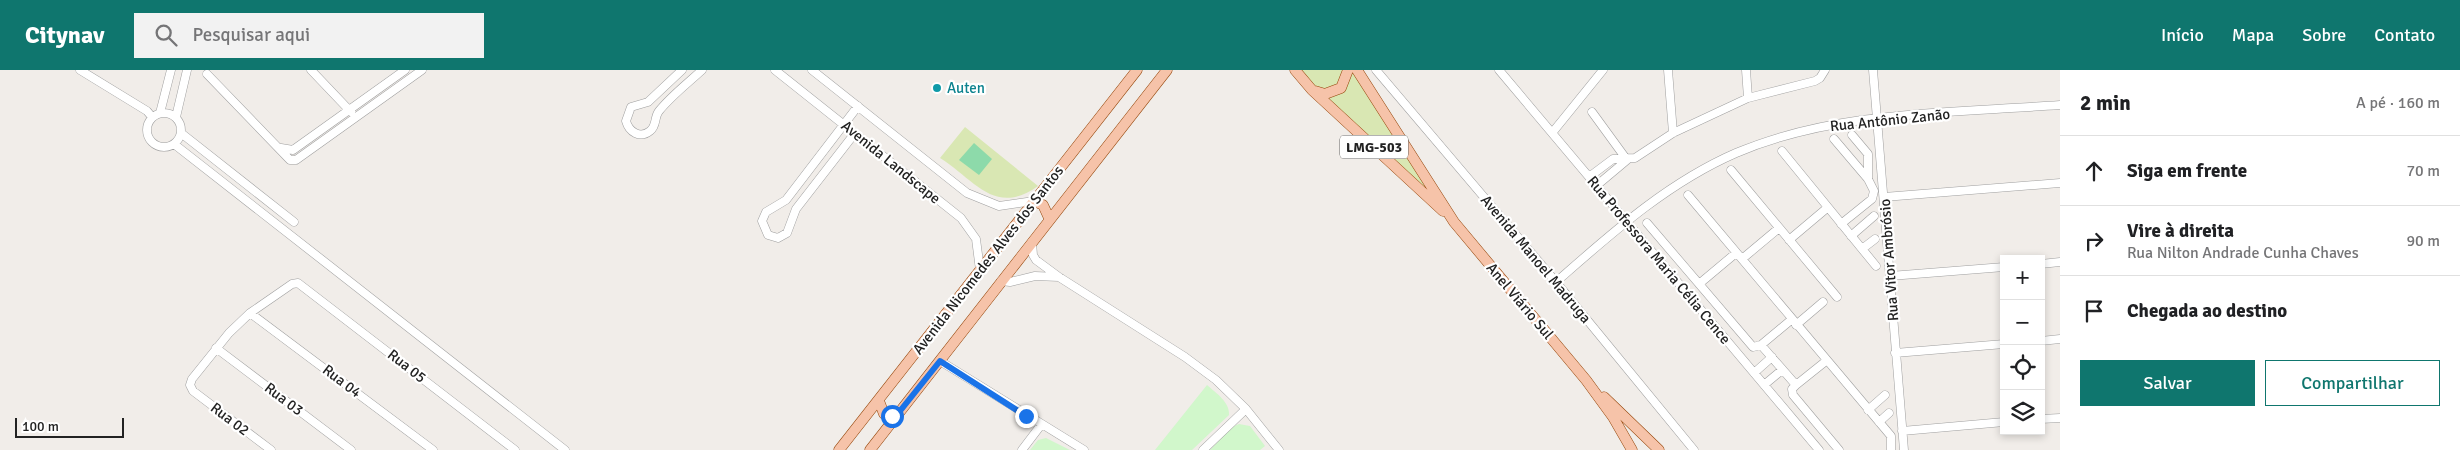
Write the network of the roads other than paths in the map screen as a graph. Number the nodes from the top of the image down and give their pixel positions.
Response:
1 (80, 70) edge
2 (171, 70) edge
3 (188, 70) edge
4 (311, 70) edge
5 (405, 70) edge
6 (682, 70) edge
7 (702, 70) edge
8 (776, 70) edge
9 (812, 70) edge
10 (1137, 70) edge
11 (1167, 70) edge
12 (1296, 70) edge
13 (1348, 70) edge
14 (1357, 70) edge
15 (1376, 70) edge
16 (1499, 70) edge
17 (1603, 70) edge
18 (1668, 70) edge
19 (1746, 70) edge
20 (1825, 70) edge
21 (1873, 70) edge
22 (420, 71) edge
23 (207, 74) dead end
24 (1312, 90) junction
25 (1748, 98) junction
26 (2060, 105) edge
27 (858, 106) junction
28 (349, 110) junction
29 (1592, 112) dead end
30 (160, 113) junction
31 (152, 117) junction
32 (176, 117) junction
33 (355, 118) junction
34 (1876, 118) junction
35 (844, 124) junction
36 (181, 133) junction
37 (855, 133) junction
38 (1552, 133) junction
39 (1673, 133) junction
40 (1852, 135) dead end
41 (1834, 139) dead end
42 (174, 144) junction
43 (281, 148) junction
44 (1782, 152) dead end
45 (820, 155) junction
46 (1627, 160) junction
47 (832, 163) junction
48 (1732, 170) dead end
49 (1589, 177) junction
50 (1868, 179) junction
51 (2060, 183) edge
52 (1596, 186) junction
53 (1688, 195) dead end
54 (1884, 198) junction
55 (1034, 201) junction
56 (1827, 208) junction
57 (1874, 216) dead end
58 (1049, 218) junction
59 (1627, 220) junction
60 (294, 222) dead end
61 (1454, 222) junction
62 (1647, 223) dead end
63 (1841, 224) junction
64 (1779, 228) junction
65 (1851, 236) junction
66 (1875, 239) dead end
67 (1789, 240) junction
68 (1032, 242) junction
69 (1862, 250) junction
70 (1739, 256) junction
71 (2060, 262) edge
72 (2045, 264) edge
73 (1876, 266) dead end
74 (2000, 266) edge
75 (980, 270) junction
76 (1890, 276) junction
77 (1060, 277) junction
78 (1001, 281) junction
79 (1556, 282) junction
80 (1699, 284) junction
81 (1837, 297) dead end
82 (1823, 302) dead end
83 (250, 313) junction
84 (1794, 323) junction
85 (2060, 340) edge
86 (2045, 341) edge
87 (2000, 344) edge
88 (1761, 345) junction
89 (216, 348) junction
90 (1895, 352) junction
91 (1772, 357) junction
92 (1826, 360) junction
93 (940, 361) junction
94 (1782, 370) junction
95 (1754, 372) junction
96 (1586, 380) junction
97 (1764, 385) junction
98 (1796, 385) junction
99 (1885, 395) dead end
100 (879, 401) junction
101 (1246, 409) junction
102 (1868, 410) junction
103 (1889, 413) dead end
104 (896, 416) junction
105 (2060, 418) edge
106 (2045, 419) edge
107 (1879, 422) junction
108 (2000, 422) edge
109 (1041, 424) junction
110 (1902, 431) junction
111 (271, 450) edge
112 (351, 450) edge
113 (433, 450) edge
114 (515, 450) edge
115 (565, 450) edge
116 (839, 450) edge
117 (870, 450) edge
118 (1022, 450) edge
119 (1084, 450) edge
120 (1203, 450) edge
121 (1278, 450) edge
122 (1632, 450) edge
123 (1660, 450) edge
124 (1694, 450) edge
125 (1819, 450) edge
126 (1839, 450) edge
127 (1891, 450) edge
128 (1904, 450) edge

1 - 31 street
2 - 30 street
3 - 32 street
4 - 28 street
5 - 28 street
6 - 7 street
8 - 35 street, Avenida Landscape
9 - 27 street, Avenida Landscape
10 - 55 main road, Avenida Nicomedes Alves dos Santos
11 - 58 main road, Avenida Nicomedes Alves dos Santos
12 - 24 main road, Anel Viário Sul / LMG-503
13 - 24 main road
14 - 61 main road, Anel Viário Sul / LMG-503
15 - 79 street, Avenida Manoel Madruga
16 - 38 street, Rua Professora Maria Célia Cence
17 - 38 street
18 - 39 street
19 - 25 street
20 - 25 street
21 - 34 street, Rua Vitor Ambrósio
22 - 33 street
23 - 43 street
24 - 61 main road, Anel Viário Sul / LMG-503
25 - 39 street
26 - 34 street, Rua Antônio Zanão
27 - 35 street
27 - 55 street, Avenida Landscape
28 - 33 street
28 - 43 street
29 - 46 street
30 - 31 street
30 - 32 street
31 - 42 street
32 - 36 street
33 - 43 street
34 - 54 street, Rua Vitor Ambrósio
34 - 59 street, Rua Antônio Zanão
35 - 37 street, Avenida Landscape
35 - 45 street
36 - 42 street
36 - 60 street
37 - 47 street
37 - 75 street, Avenida Landscape
38 - 49 street, Rua Professora Maria Célia Cence
39 - 46 street
40 - 50 street
41 - 50 street
42 - 115 street
44 - 56 street
45 - 47 street
45 - 47 street
46 - 49 street
46 - 52 street
48 - 64 street
49 - 52 street, Rua Professora Maria Célia Cence
50 - 63 street
51 - 54 street
52 - 59 street, Rua Professora Maria Célia Cence
53 - 70 street
54 - 76 street, Rua Vitor Ambrósio
55 - 58 main road
55 - 75 main road, Avenida Nicomedes Alves dos Santos
56 - 63 street
56 - 67 street
57 - 65 street
58 - 68 main road, Avenida Nicomedes Alves dos Santos
59 - 79 street, Rua Antônio Zanão
59 - 95 street, Rua Professora Maria Célia Cence
61 - 96 main road, Anel Viário Sul / LMG-503
62 - 80 street
63 - 65 street
64 - 67 street
64 - 70 street
65 - 69 street
66 - 69 street
67 - 81 street
68 - 77 street
68 - 78 main road, Avenida Nicomedes Alves dos Santos
69 - 73 street
70 - 80 street
70 - 84 street
71 - 72 street
74 - 76 street
75 - 100 main road, Avenida Nicomedes Alves dos Santos
76 - 90 street, Rua Vitor Ambrósio
77 - 78 street
77 - 101 street
78 - 93 main road, Avenida Nicomedes Alves dos Santos
79 - 124 street, Avenida Manoel Madruga
80 - 88 street
82 - 84 street
83 - 89 street
83 - 113 street, Rua 04
83 - 114 street, Rua 05
84 - 88 street
84 - 92 street
85 - 86 street
87 - 90 street
88 - 91 street
89 - 111 street, Rua 02
89 - 112 street, Rua 03
90 - 110 street, Rua Vitor Ambrósio
91 - 94 street
91 - 95 street
92 - 98 street
92 - 102 street
93 - 104 main road, Avenida Nicomedes Alves dos Santos
93 - 109 street
94 - 97 street
94 - 98 street
95 - 97 street, Rua Professora Maria Célia Cence
96 - 122 main road, Anel Viário Sul / LMG-503
96 - 123 main road, Anel Viário Sul / LMG-503
97 - 125 street, Rua Professora Maria Célia Cence
98 - 126 street
99 - 102 street
100 - 104 main road
100 - 116 main road, Avenida Nicomedes Alves dos Santos
101 - 120 street
101 - 121 street
102 - 107 street
103 - 107 street
104 - 117 main road, Avenida Nicomedes Alves dos Santos
105 - 106 street
107 - 127 street
108 - 110 street
109 - 118 street
109 - 119 street
110 - 128 street, Rua Vitor Ambrósio

